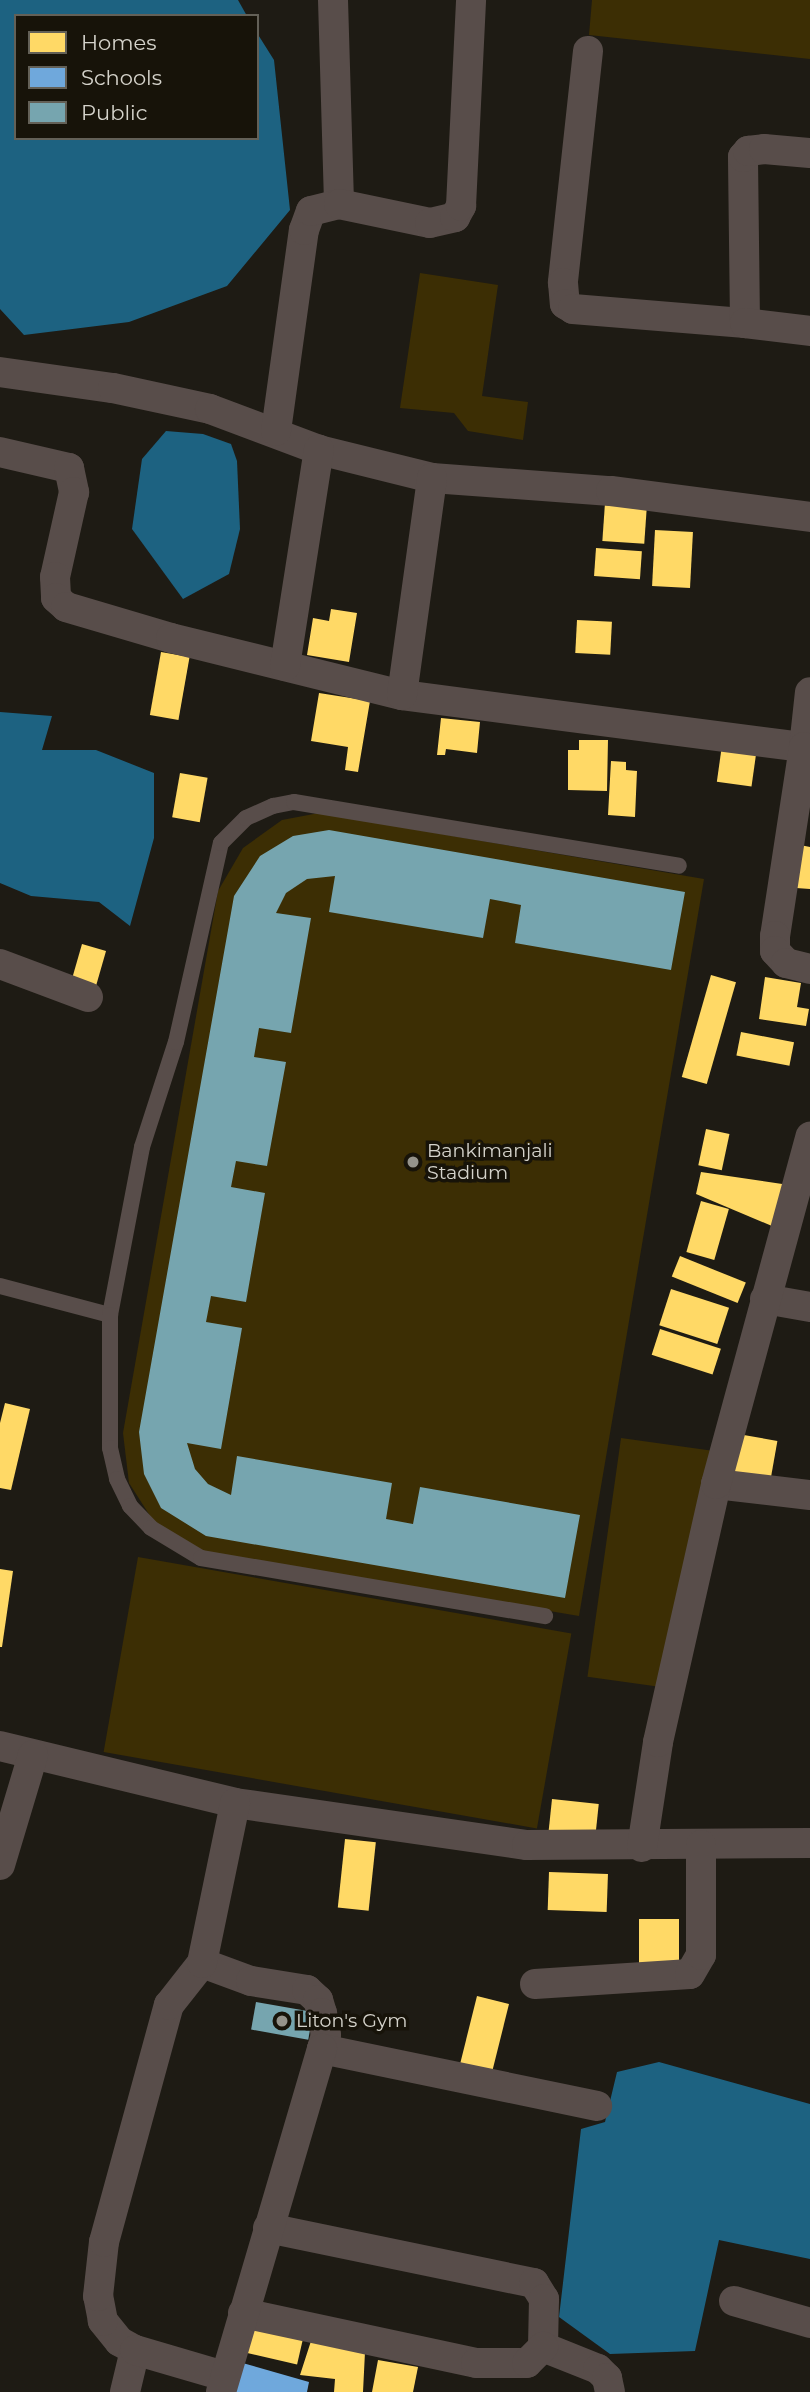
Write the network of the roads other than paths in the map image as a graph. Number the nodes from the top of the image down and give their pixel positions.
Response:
1 (333, 0) edge
2 (471, 0) edge
3 (588, 51) dead end
4 (810, 153) edge
5 (339, 204) junction
6 (745, 323) junction
7 (810, 331) edge
8 (0, 372) edge
9 (276, 431) junction
10 (318, 450) junction
11 (0, 452) edge
12 (432, 478) junction
13 (810, 517) edge
14 (285, 666) junction
15 (810, 692) edge
16 (402, 695) junction
17 (807, 747) edge
18 (801, 834) edge
19 (678, 866) dead end
20 (0, 964) edge
21 (810, 969) edge
22 (88, 997) dead end
23 (808, 1156) edge
24 (0, 1286) edge
25 (765, 1299) junction
26 (810, 1307) edge
27 (110, 1315) junction
28 (716, 1483) junction
29 (810, 1494) edge
30 (545, 1616) dead end
31 (0, 1746) edge
32 (33, 1755) junction
33 (235, 1803) junction
34 (810, 1843) edge
35 (701, 1845) junction
36 (642, 1847) junction
37 (0, 1865) edge
38 (202, 1963) junction
39 (535, 1983) dead end
40 (322, 2049) junction
41 (597, 2106) dead end
42 (268, 2228) junction
43 (734, 2301) dead end
44 (243, 2313) junction
45 (810, 2323) edge
46 (543, 2347) junction
47 (135, 2350) junction
48 (222, 2384) edge
49 (125, 2392) edge
50 (610, 2392) edge

1 - 5 street
2 - 5 street
3 - 6 street
4 - 6 street
5 - 9 street
6 - 7 street
8 - 9 street
9 - 10 street
10 - 12 street
10 - 14 street
11 - 14 street
12 - 13 street
12 - 16 street
14 - 16 street
15 - 17 street
16 - 17 street
17 - 18 street
18 - 21 street
19 - 27 lane
20 - 22 street
23 - 25 street
24 - 27 lane
25 - 26 street
25 - 28 street
27 - 30 lane
28 - 29 street
28 - 36 street
31 - 32 street
32 - 33 street
32 - 37 street
33 - 36 street
33 - 38 street
34 - 35 street
35 - 36 street
35 - 39 street
38 - 40 street
38 - 47 street
40 - 41 street
40 - 42 street
42 - 44 street
42 - 46 street
43 - 45 street
44 - 46 street
44 - 48 street
46 - 50 street
47 - 48 street
47 - 49 street

